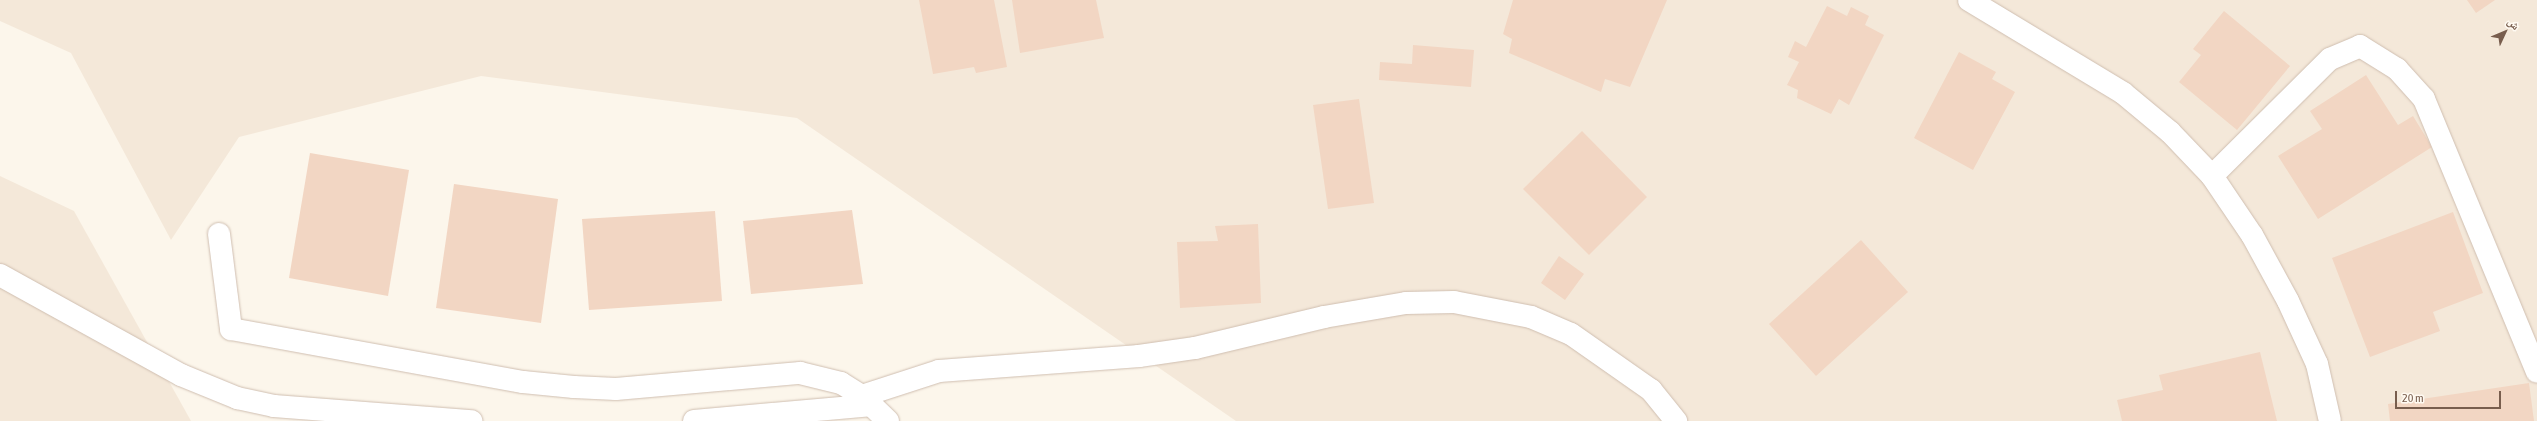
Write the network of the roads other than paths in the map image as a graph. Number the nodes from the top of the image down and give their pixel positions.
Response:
1 (1968, 0) edge
2 (2212, 176) junction
3 (219, 234) dead end
4 (0, 275) edge
5 (2537, 372) edge
6 (867, 400) junction
7 (471, 421) edge
8 (694, 421) edge
9 (888, 421) edge
10 (1676, 421) edge
11 (2330, 421) edge

1 - 2 street
2 - 5 street
2 - 11 street
3 - 6 street
4 - 7 street
6 - 8 street
6 - 9 street
6 - 10 street

